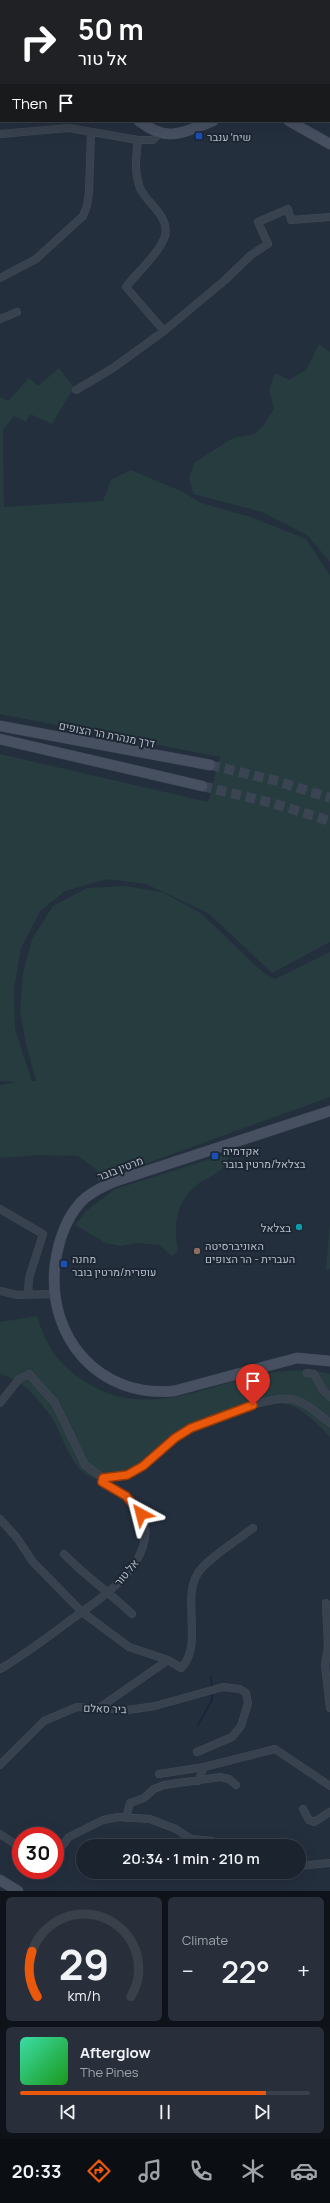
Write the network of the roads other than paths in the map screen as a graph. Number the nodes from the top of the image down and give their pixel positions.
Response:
1 (141, 122) edge
2 (210, 122) edge
3 (291, 122) edge
4 (91, 132) junction
5 (0, 134) edge
6 (159, 134) junction
7 (138, 140) junction
8 (330, 144) edge
9 (330, 218) edge
10 (0, 278) edge
11 (17, 312) dead end
12 (0, 320) edge
13 (164, 331) junction
14 (76, 390) dead end
15 (0, 726) edge
16 (0, 739) edge
17 (210, 765) tunnel mouth
18 (202, 786) tunnel mouth
19 (330, 1111) edge
20 (0, 1209) edge
21 (0, 1291) edge
22 (28, 1294) junction
23 (55, 1294) junction
24 (330, 1361) edge
25 (307, 1373) dead end
26 (330, 1396) edge
27 (0, 1403) edge
28 (330, 1423) edge
29 (103, 1478) junction
30 (0, 1519) edge
31 (253, 1528) dead end
32 (64, 1554) dead end
33 (109, 1592) junction
34 (326, 1603) dead end
35 (82, 1612) junction
36 (132, 1614) dead end
37 (168, 1660) junction
38 (0, 1669) edge
39 (99, 1708) junction
40 (330, 1708) edge
41 (197, 1752) dead end
42 (0, 1765) edge
43 (204, 1767) junction
44 (159, 1774) dead end
45 (198, 1781) junction
46 (236, 1785) dead end
47 (330, 1786) edge
48 (303, 1808) dead end
49 (330, 1812) edge
50 (126, 1818) junction
51 (0, 1834) edge
52 (191, 1839) edge
53 (12, 1842) edge
54 (64, 1843) edge
55 (330, 1863) edge
56 (306, 1865) edge
57 (0, 1880) edge
58 (18, 1891) edge

1 - 6 street
2 - 6 street
3 - 8 street
4 - 5 street
4 - 7 street
4 - 10 street
6 - 7 street
7 - 13 street
9 - 13 street
11 - 12 street
13 - 14 street
15 - 17 street, דרך מנהרת הר הצופים
16 - 18 street
19 - 23 street, מרטין בובר
20 - 22 street
21 - 22 street
22 - 23 street
23 - 24 street, מרטין בובר
25 - 26 street
27 - 29 street, אל טור
28 - 29 street
29 - 33 street, אל טור
30 - 35 street
31 - 37 street
32 - 33 street
33 - 35 street, אל טור
33 - 36 street
34 - 40 street
35 - 37 street
35 - 38 street, אל טור
37 - 39 street
39 - 41 street, ביר סאלם
39 - 42 street, ביר סאלם
43 - 44 street
43 - 45 street
43 - 47 street
45 - 46 street
45 - 50 street
48 - 49 street
50 - 52 street
50 - 54 street
51 - 53 street
55 - 56 street
57 - 58 street

